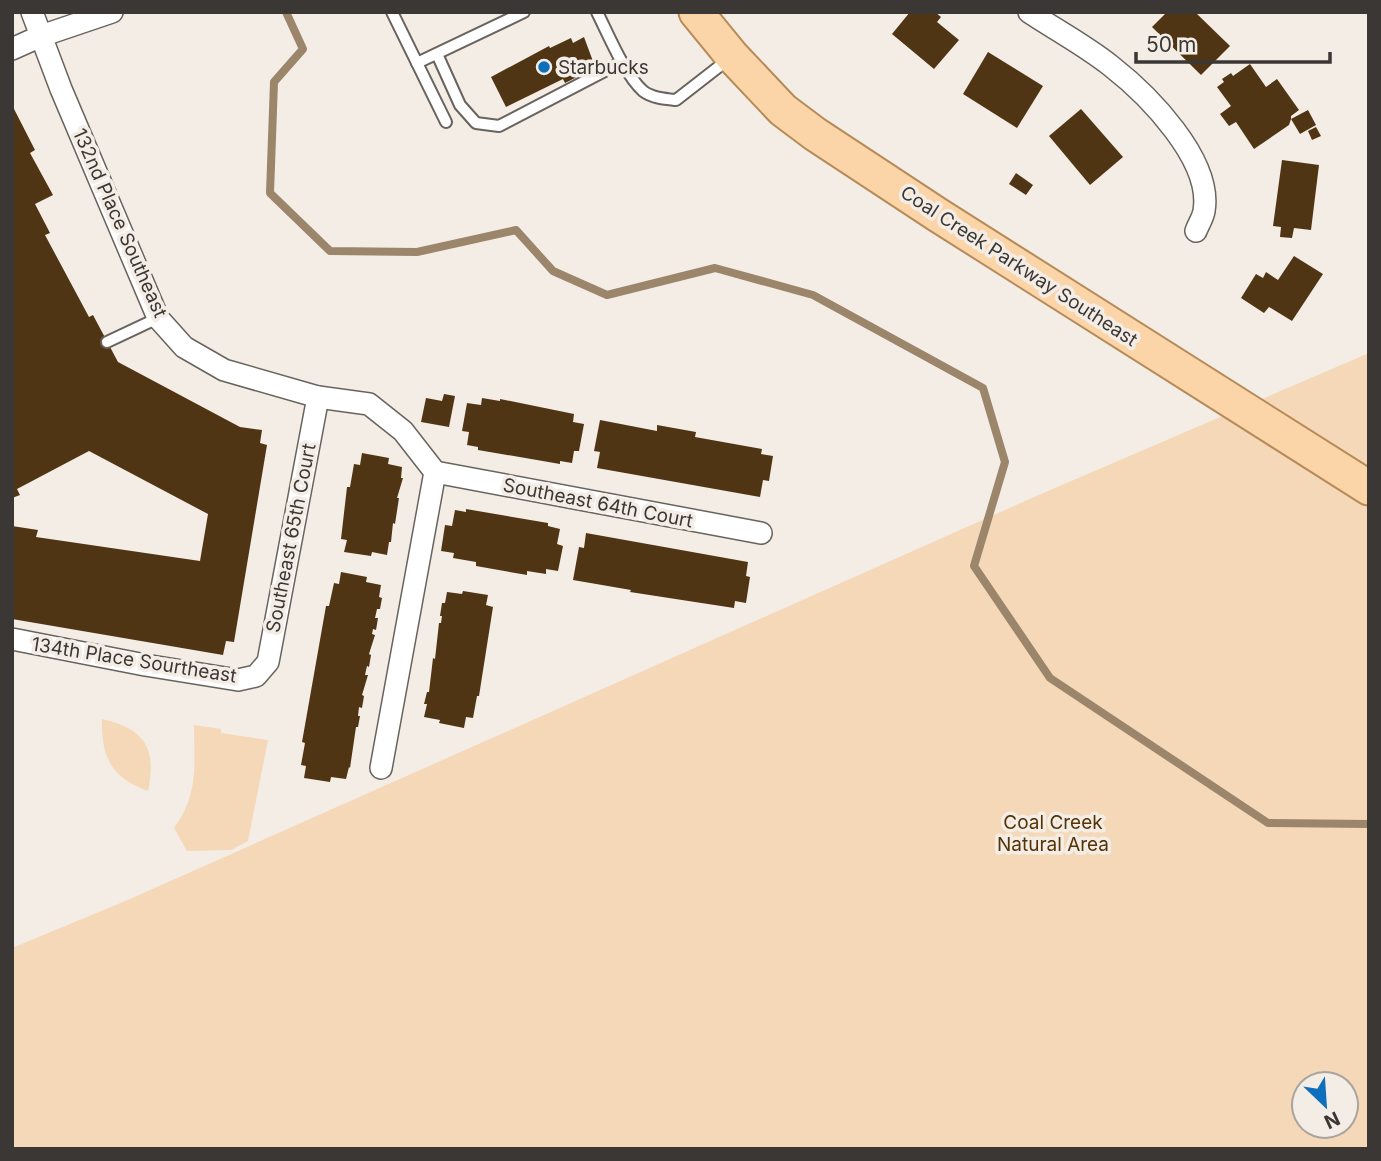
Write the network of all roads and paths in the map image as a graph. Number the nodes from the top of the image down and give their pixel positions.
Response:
1 (32, 12) edge
2 (112, 12) edge
3 (392, 12) edge
4 (524, 12) edge
5 (597, 12) edge
6 (696, 12) edge
7 (1029, 12) edge
8 (41, 36) junction
9 (12, 49) edge
10 (437, 54) junction
11 (732, 57) junction
12 (622, 62) junction
13 (417, 63) junction
14 (446, 122) dead end
15 (1196, 231) dead end
16 (158, 318) junction
17 (107, 342) dead end
18 (318, 397) junction
19 (435, 472) junction
20 (1369, 488) edge
21 (761, 533) dead end
22 (12, 639) edge
23 (256, 676) joint
24 (381, 768) dead end

1 - 8 street, 132nd Place Southeast
2 - 8 street
3 - 13 lane
4 - 10 lane
5 - 12 lane
6 - 11 main road, Coal Creek Parkway Southeast
7 - 15 street
8 - 9 street
8 - 16 street, 132nd Place Southeast
10 - 12 lane
10 - 13 lane
11 - 12 lane
11 - 20 main road, Coal Creek Parkway Southeast
13 - 14 lane
16 - 17 lane
16 - 18 street, 132nd Place Southeast
18 - 19 street, 132nd Place Southeast
18 - 23 street, Southeast 65th Court
19 - 21 street, Southeast 64th Court
19 - 24 street
22 - 23 street, 134th Place Sourtheast

